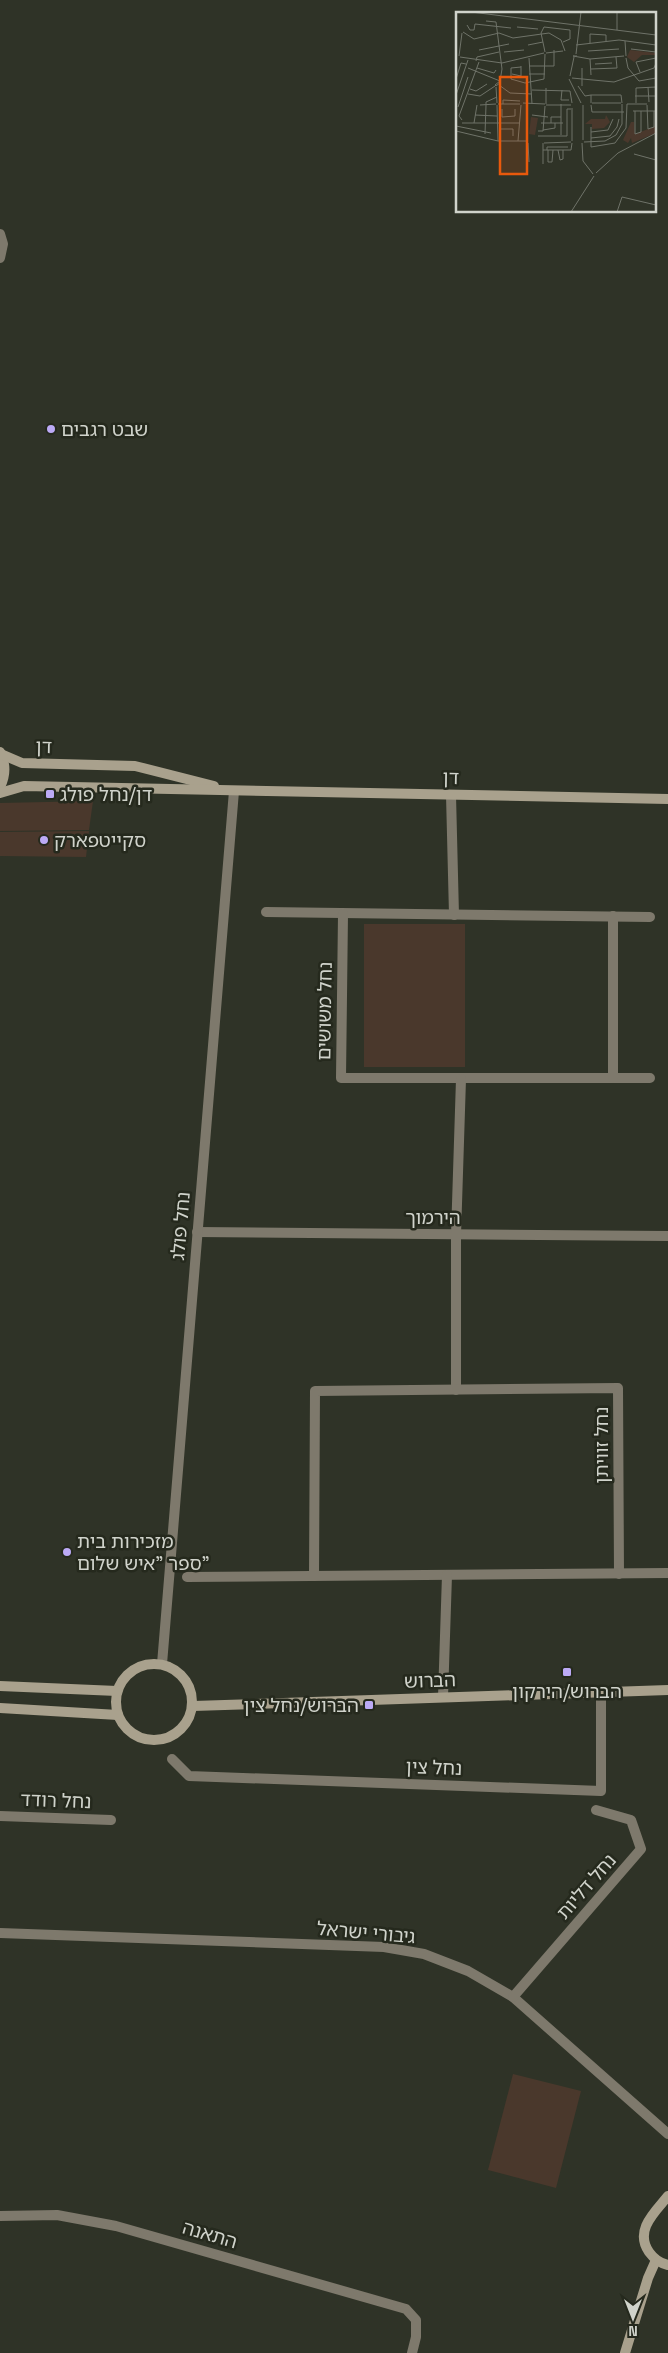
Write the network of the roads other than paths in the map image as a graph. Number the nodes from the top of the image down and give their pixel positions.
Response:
1 (0, 234) edge
2 (0, 258) edge
3 (1, 753) edge
4 (0, 787) edge
5 (234, 791) junction
6 (0, 793) edge
7 (451, 795) junction
8 (668, 799) edge
9 (266, 912) dead end
10 (343, 914) junction
11 (454, 915) junction
12 (613, 916) junction
13 (650, 917) dead end
14 (613, 1078) junction
15 (650, 1078) dead end
16 (461, 1079) junction
17 (197, 1232) junction
18 (456, 1234) junction
19 (668, 1236) edge
20 (456, 1390) junction
21 (668, 1572) edge
22 (619, 1574) junction
23 (447, 1575) junction
24 (314, 1576) junction
25 (187, 1577) dead end
26 (162, 1664) junction
27 (0, 1686) edge
28 (668, 1690) edge
29 (117, 1691) junction
30 (601, 1692) junction
31 (443, 1697) junction
32 (193, 1706) junction
33 (0, 1708) edge
34 (118, 1715) junction
35 (172, 1759) dead end
36 (596, 1810) dead end
37 (0, 1816) edge
38 (111, 1820) dead end
39 (0, 1933) edge
40 (513, 1998) junction
41 (668, 2134) edge
42 (668, 2196) edge
43 (0, 2216) edge
44 (656, 2260) junction
45 (668, 2265) edge
46 (412, 2353) edge
47 (625, 2353) edge

1 - 2 street
3 - 4 street
3 - 5 street, דן
5 - 6 street, דן
5 - 7 street, דן
5 - 17 street, נחל פולג
7 - 8 street, דן
7 - 11 street
9 - 10 street
10 - 11 street
10 - 16 street, נחל משושים
11 - 12 street
12 - 13 street
12 - 14 street
14 - 15 street, נחל משושים
14 - 16 street, נחל משושים
16 - 18 street
17 - 18 street, הירמוך
17 - 26 street, נחל פולג
18 - 19 street, הירמוך
18 - 20 street
20 - 22 street, נחל זוויתן
20 - 24 street, נחל זוויתן
21 - 22 street
22 - 23 street
23 - 24 street
23 - 31 street
24 - 25 street
26 - 29 street
26 - 32 street
27 - 29 street
28 - 30 street, הברוש
29 - 34 street
30 - 31 street, הברוש
30 - 35 street, נחל צין
31 - 32 street, הברוש
32 - 34 street
33 - 34 street
36 - 40 street, נחל דליות
37 - 38 street, נחל רודד
39 - 40 street, גיבורי ישראל
40 - 41 street, גיבורי ישראל
42 - 44 street
43 - 46 street, התאנה
44 - 45 street
44 - 47 street

